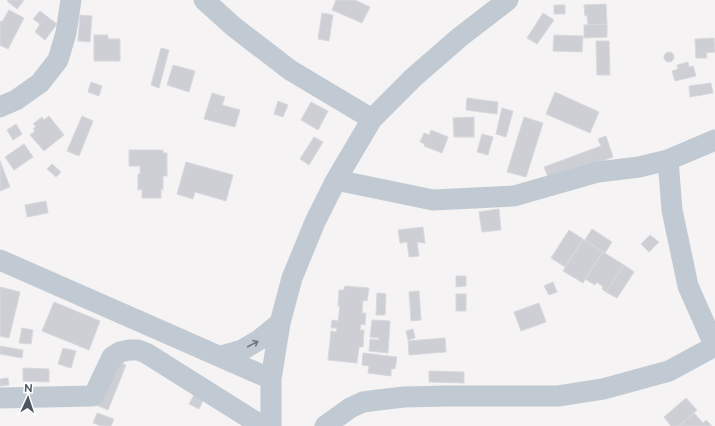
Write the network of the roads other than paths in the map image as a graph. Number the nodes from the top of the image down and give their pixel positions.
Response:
1 (71, 0) edge
2 (204, 0) edge
3 (508, 0) edge
4 (0, 107) edge
5 (372, 119) junction
6 (715, 140) edge
7 (668, 160) junction
8 (336, 180) junction
9 (0, 260) edge
10 (280, 323) junction
11 (715, 347) edge
12 (220, 356) junction
13 (271, 379) junction
14 (0, 398) edge
15 (272, 423) edge
16 (325, 426) edge

1 - 4 street
2 - 5 street
3 - 5 street
5 - 8 street
6 - 7 street
7 - 8 street
7 - 11 street
8 - 10 street
9 - 12 street
12 -> 10 street
10 - 13 street
11 - 16 street
12 - 13 street
13 - 15 street
14 - 15 street

